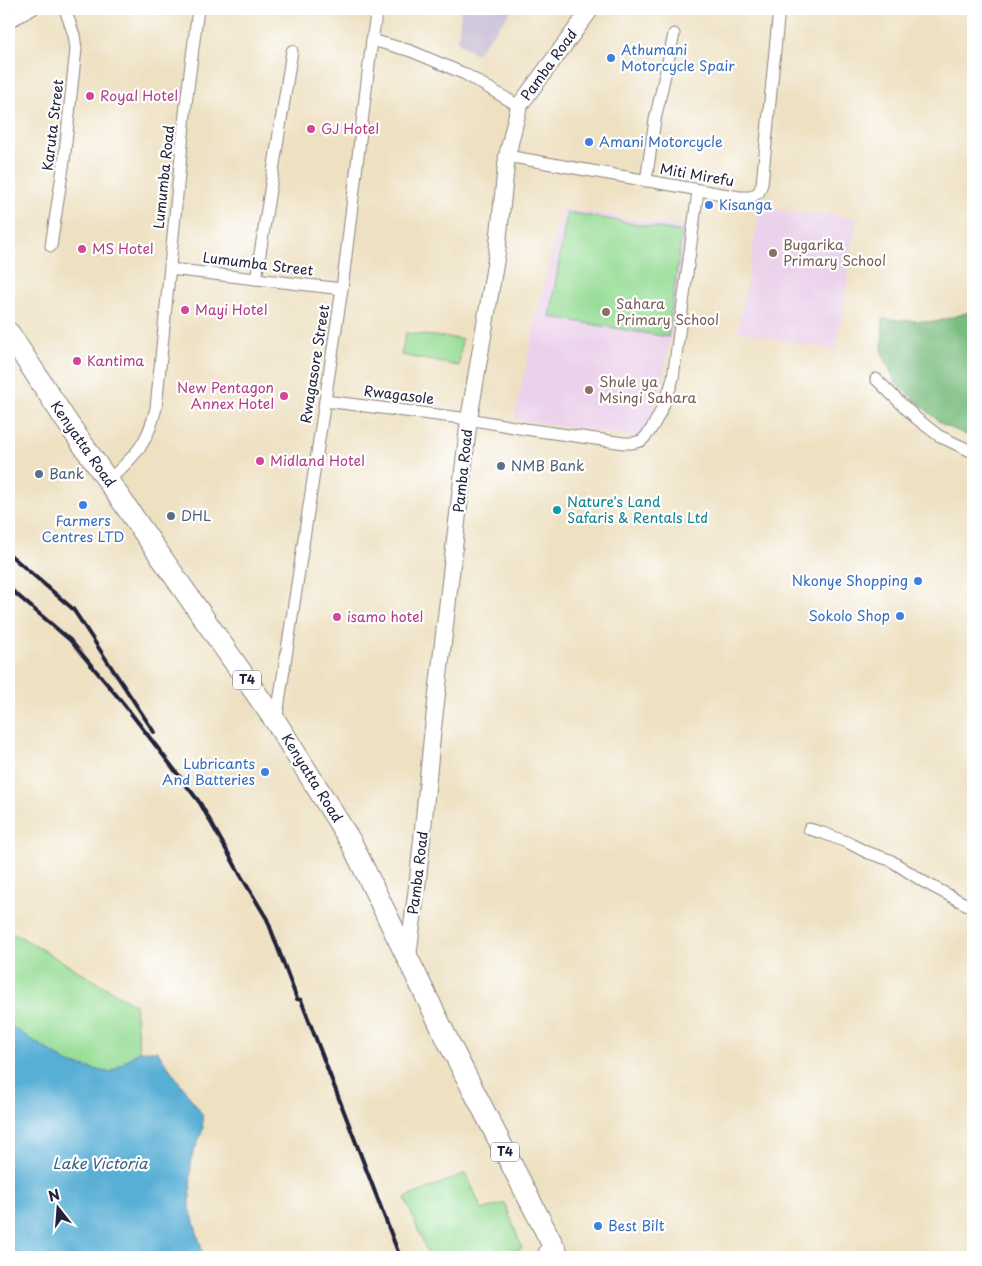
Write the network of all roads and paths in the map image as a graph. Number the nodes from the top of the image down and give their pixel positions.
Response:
1 (33, 9) edge
2 (65, 9) edge
3 (198, 9) edge
4 (377, 9) edge
5 (591, 9) edge
6 (779, 9) edge
7 (9, 22) edge
8 (674, 34) dead end
9 (372, 40) junction
10 (292, 52) dead end
11 (520, 106) junction
12 (507, 156) junction
13 (646, 181) junction
14 (698, 191) junction
15 (51, 246) dead end
16 (170, 269) junction
17 (256, 279) junction
18 (342, 289) junction
19 (9, 333) edge
20 (876, 379) dead end
21 (325, 400) junction
22 (469, 418) junction
23 (973, 452) edge
24 (108, 481) junction
25 (276, 722) junction
26 (809, 829) dead end
27 (973, 908) edge
28 (408, 957) junction
29 (550, 1251) edge

1 - 7 street
2 - 15 street, Karuta Street
3 - 16 street, Lumumba Road
4 - 9 street, Rwagasore Street
5 - 11 main road, Pamba Road
6 - 14 street, Miti Mirefu
8 - 13 street
9 - 11 street
9 - 18 street, Rwagasore Street
10 - 17 street
11 - 12 main road, Pamba Road
12 - 13 street, Miti Mirefu
12 - 22 main road, Pamba Road
13 - 14 street, Miti Mirefu
14 - 22 street, Rwagasole
16 - 17 street, Lumumba Street
16 - 24 street, Lumumba Road
17 - 18 street, Lumumba Street
18 - 21 street, Rwagasore Street
19 - 24 highway, Kenyatta Road / T4
20 - 23 street
21 - 22 street, Rwagasole
21 - 25 street, Rwagasore Street
22 - 28 main road, Pamba Road
24 - 25 highway, Kenyatta Road / T4
25 - 28 highway, Kenyatta Road / T4
26 - 27 street
28 - 29 highway, Kenyatta Road / T4

